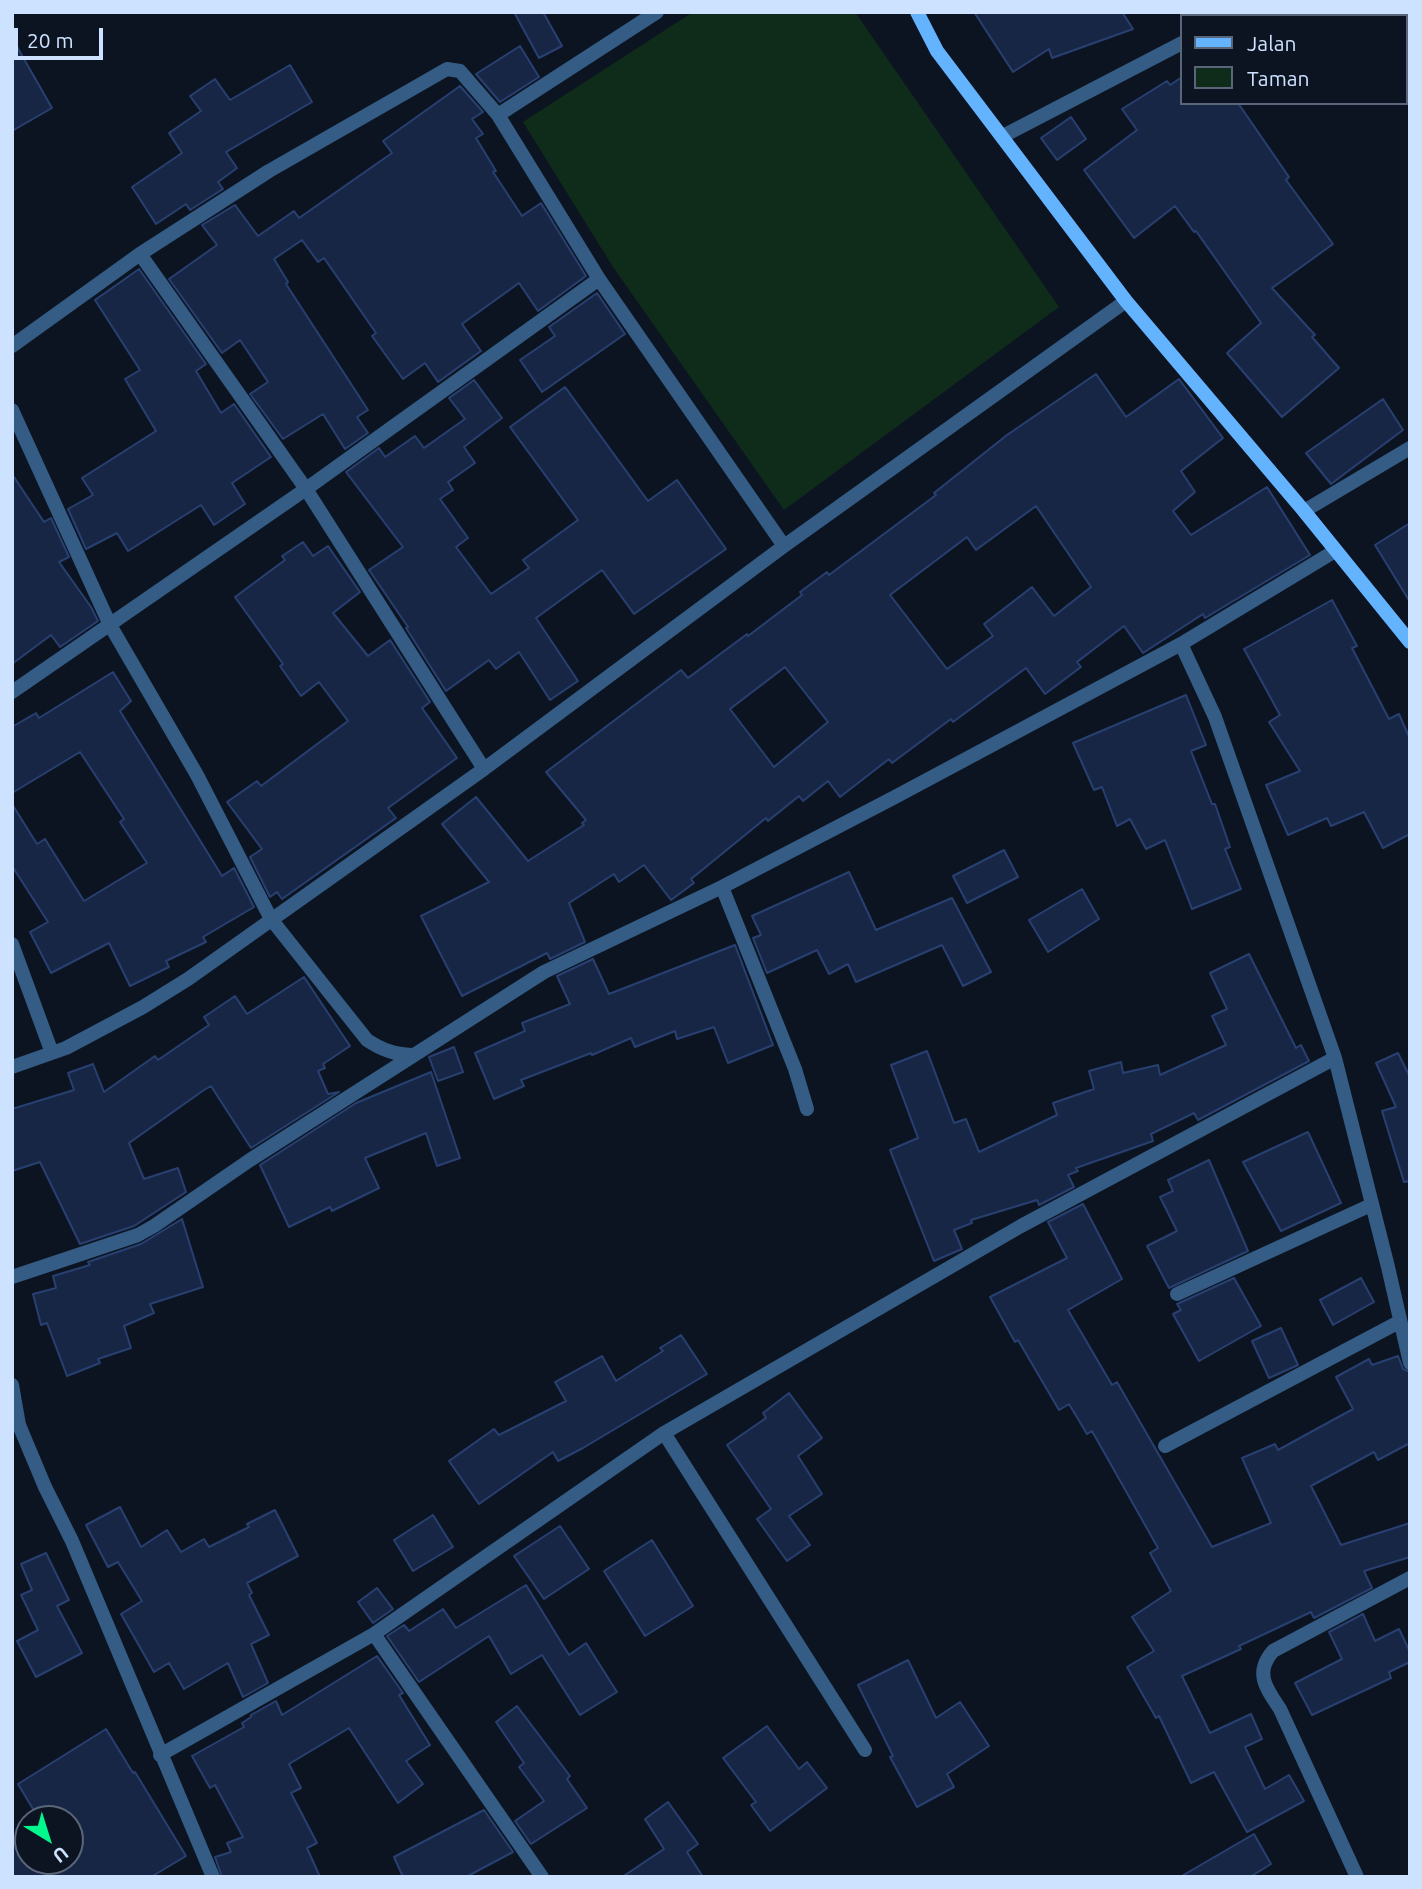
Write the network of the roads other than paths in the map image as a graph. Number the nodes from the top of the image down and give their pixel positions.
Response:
1 (657, 12) edge
2 (917, 12) edge
3 (1180, 44) edge
4 (498, 115) junction
5 (1003, 136) junction
6 (140, 254) junction
7 (599, 278) junction
8 (1126, 301) junction
9 (12, 346) edge
10 (12, 410) edge
11 (1410, 448) edge
12 (306, 489) junction
13 (1304, 511) junction
14 (784, 545) junction
15 (1335, 551) junction
16 (110, 625) junction
17 (1410, 642) edge
18 (1181, 644) junction
19 (12, 692) edge
20 (484, 769) junction
21 (722, 887) junction
22 (271, 919) junction
23 (12, 944) edge
24 (52, 1053) junction
25 (412, 1055) junction
26 (1335, 1058) junction
27 (12, 1067) edge
28 (807, 1109) dead end
29 (1371, 1205) junction
30 (12, 1277) edge
31 (1177, 1294) dead end
32 (1399, 1322) junction
33 (1410, 1363) edge
34 (12, 1385) edge
35 (664, 1433) junction
36 (1164, 1446) dead end
37 (1410, 1577) edge
38 (374, 1634) junction
39 (866, 1750) dead end
40 (160, 1755) junction
41 (213, 1877) edge
42 (542, 1877) edge
43 (1357, 1877) edge

1 - 4 street
2 - 5 street
3 - 5 street
4 - 6 street
4 - 7 street
5 - 8 street
6 - 9 street
6 - 12 street
7 - 12 street
7 - 14 street
8 - 13 street
8 - 14 street
10 - 16 street
11 - 13 street
12 - 16 street
12 - 20 street
13 - 15 street
14 - 20 street
15 - 17 street
15 - 18 street
16 - 19 street
16 - 22 street
18 - 21 street
18 - 26 street
20 - 22 street
21 - 25 street
21 - 28 street
22 - 24 street
22 - 25 street
23 - 24 street
24 - 27 street
25 - 30 street
26 - 29 street
26 - 35 street
29 - 31 street
29 - 32 street
32 - 33 street
32 - 36 street
34 - 40 street
35 - 38 street
35 - 39 street
37 - 43 street
38 - 40 street
38 - 42 street
40 - 41 street

